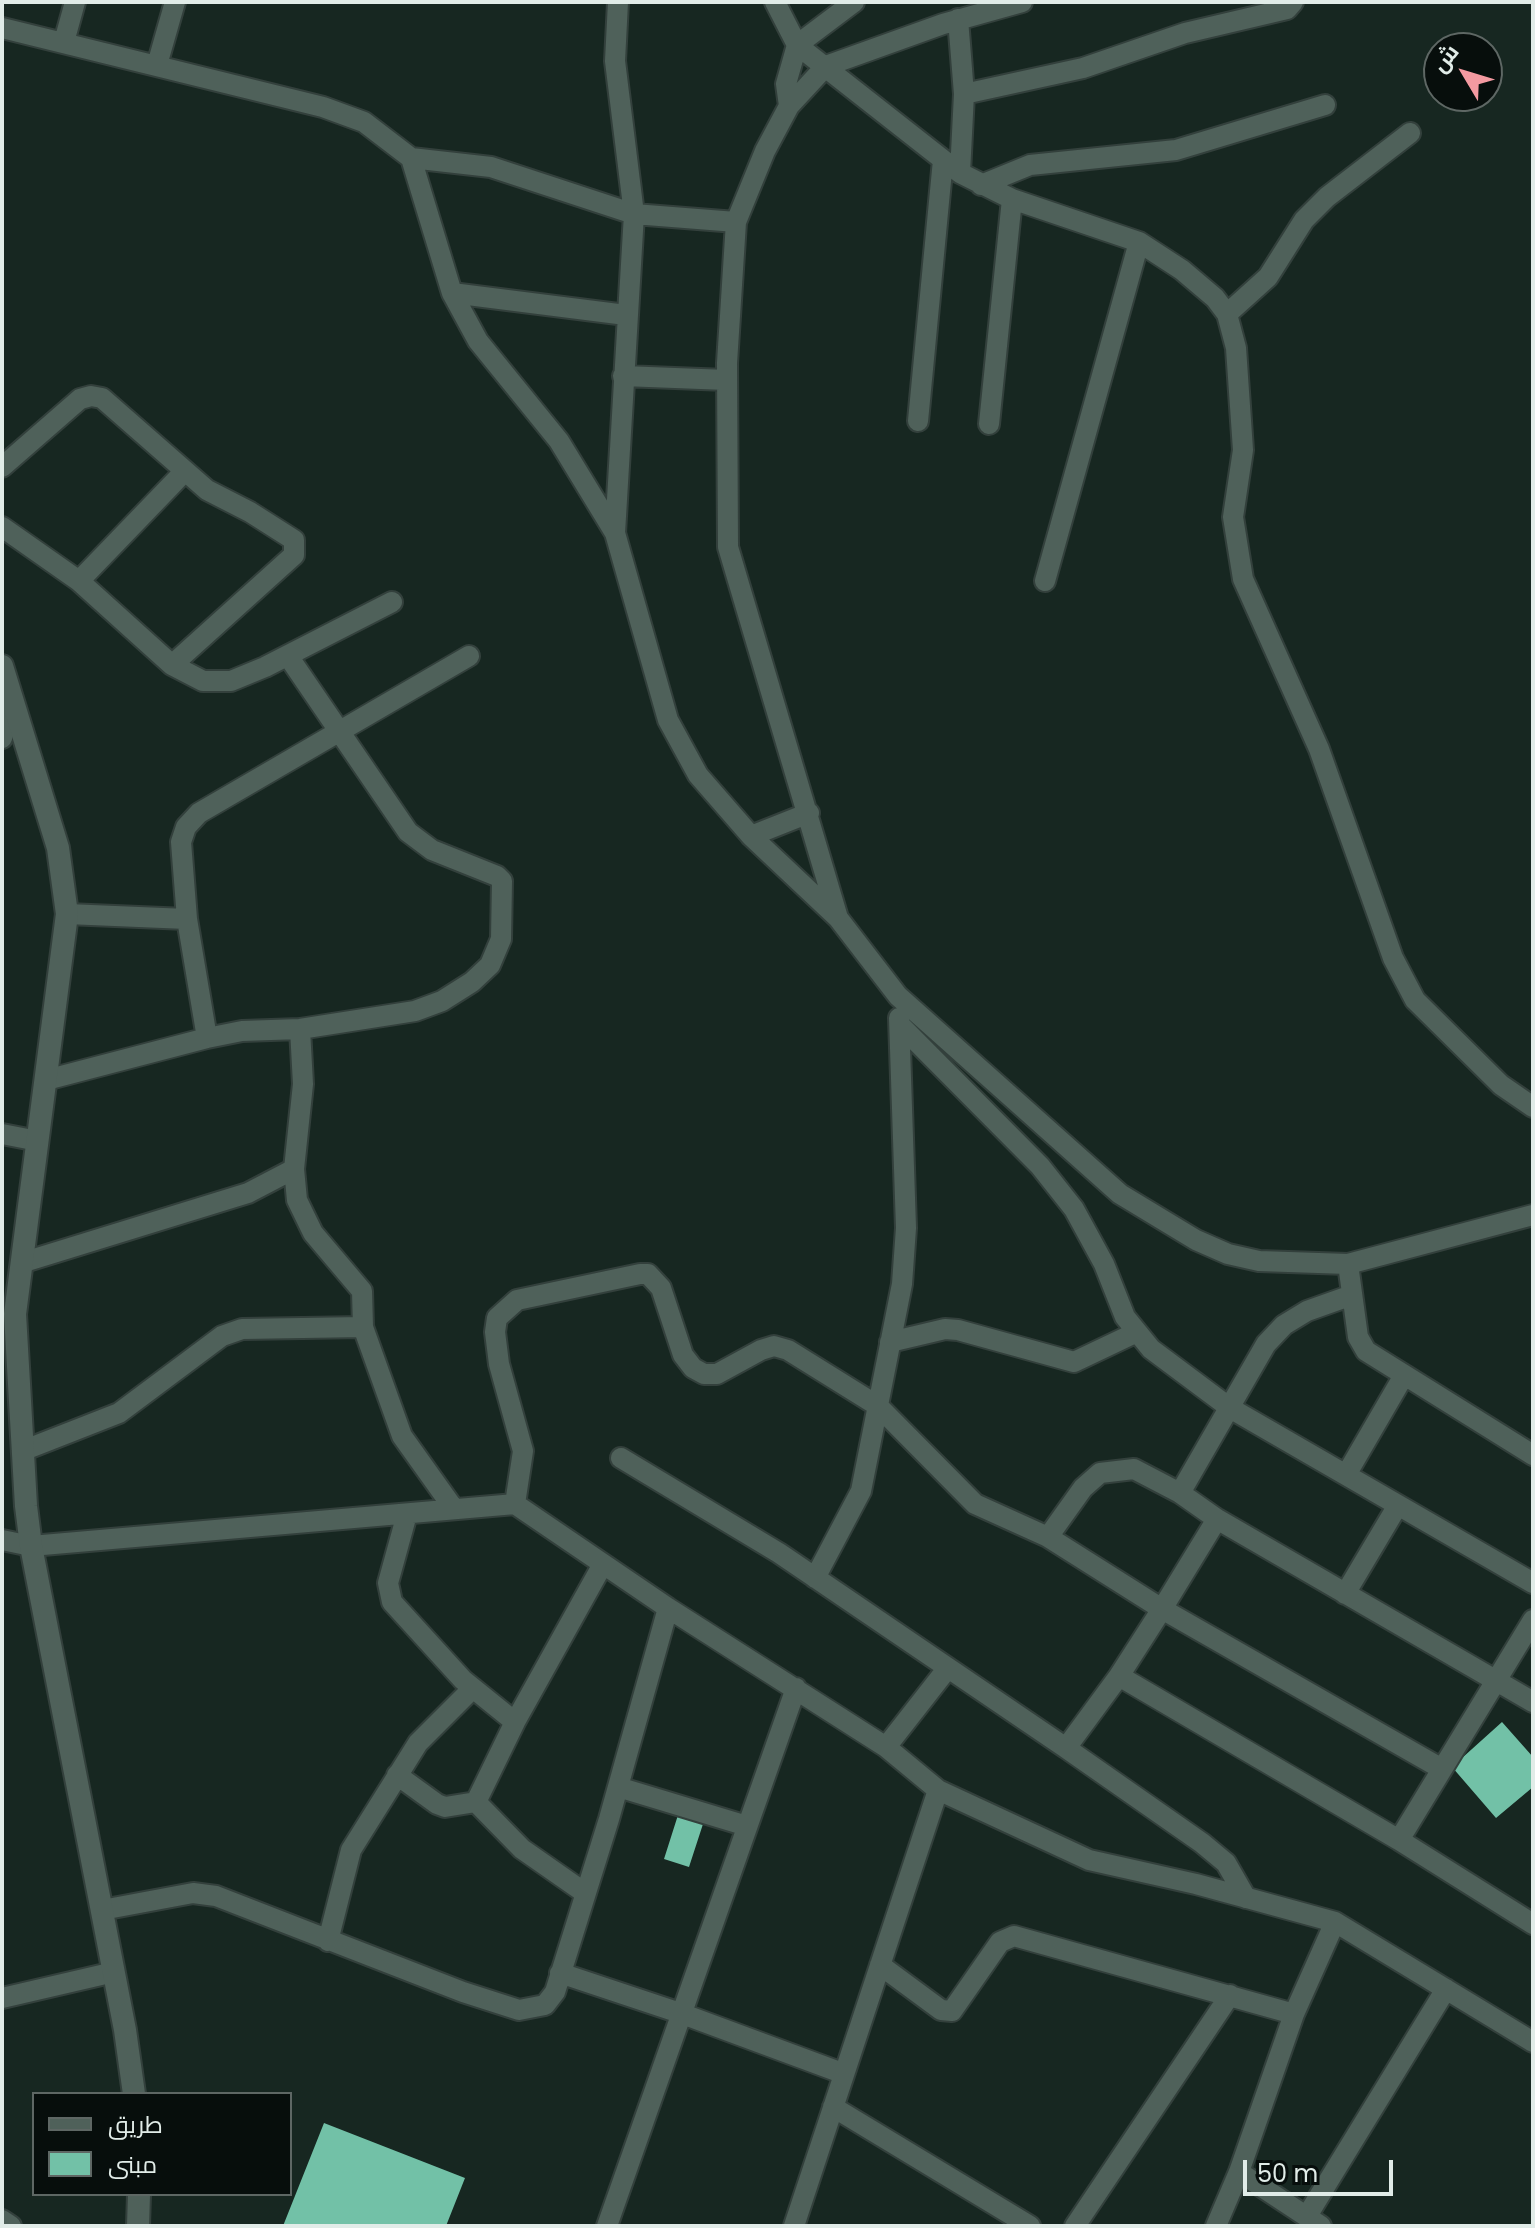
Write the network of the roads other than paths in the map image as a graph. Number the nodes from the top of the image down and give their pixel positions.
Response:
1 (75, 2) edge
2 (175, 2) edge
3 (618, 2) edge
4 (775, 2) edge
5 (854, 2) edge
6 (1022, 2) edge
7 (1293, 2) edge
8 (958, 19) junction
9 (2, 28) edge
10 (64, 42) junction
11 (797, 45) junction
12 (157, 65) junction
13 (826, 66) junction
14 (964, 94) junction
15 (1325, 105) dead end
16 (789, 106) junction
17 (1410, 133) dead end
18 (411, 158) junction
19 (943, 160) junction
20 (960, 173) junction
21 (981, 185) junction
22 (1012, 199) junction
23 (634, 214) junction
24 (736, 222) junction
25 (1139, 242) junction
26 (452, 293) junction
27 (1227, 314) junction
28 (626, 315) junction
29 (623, 376) junction
30 (727, 380) junction
31 (918, 421) dead end
32 (989, 424) dead end
33 (2, 467) edge
34 (183, 473) junction
35 (2, 527) edge
36 (615, 533) junction
37 (79, 581) junction
38 (1045, 581) dead end
39 (392, 602) dead end
40 (288, 656) junction
41 (469, 656) dead end
42 (172, 665) junction
43 (2, 666) edge
44 (12, 701) junction
45 (339, 732) junction
46 (2, 738) edge
47 (809, 813) junction
48 (751, 836) junction
49 (67, 914) junction
50 (838, 918) junction
51 (187, 919) junction
52 (898, 996) junction
53 (900, 1025) junction
54 (300, 1029) junction
55 (207, 1038) junction
56 (46, 1080) junction
57 (1533, 1107) edge
58 (2, 1134) edge
59 (38, 1141) junction
60 (294, 1169) junction
61 (1533, 1215) edge
62 (21, 1263) junction
63 (1348, 1264) junction
64 (1352, 1295) junction
65 (363, 1327) junction
66 (1135, 1333) junction
67 (890, 1342) junction
68 (1403, 1377) junction
69 (878, 1406) junction
70 (1230, 1408) junction
71 (1530, 1447) edge
72 (22, 1451) junction
73 (621, 1458) dead end
74 (1346, 1475) junction
75 (1180, 1493) junction
76 (515, 1504) junction
77 (1398, 1505) junction
78 (454, 1509) junction
79 (407, 1514) junction
80 (1217, 1519) junction
81 (1048, 1537) junction
82 (2, 1540) edge
83 (31, 1546) junction
84 (603, 1564) junction
85 (815, 1578) junction
86 (1533, 1583) edge
87 (1345, 1594) junction
88 (668, 1608) junction
89 (1162, 1609) junction
90 (1533, 1620) edge
91 (947, 1669) junction
92 (1119, 1676) junction
93 (1495, 1682) junction
94 (473, 1688) junction
95 (796, 1688) junction
96 (1533, 1702) edge
97 (515, 1722) junction
98 (886, 1747) junction
99 (1066, 1748) junction
100 (1442, 1769) junction
101 (397, 1775) junction
102 (618, 1787) junction
103 (938, 1790) junction
104 (476, 1802) junction
105 (747, 1826) junction
106 (1399, 1840) junction
107 (585, 1893) junction
108 (1246, 1898) junction
109 (102, 1910) junction
110 (1335, 1922) junction
111 (1533, 1924) edge
112 (328, 1941) junction
113 (880, 1965) junction
114 (114, 1972) junction
115 (560, 1973) junction
116 (1446, 1989) junction
117 (1230, 1995) junction
118 (2, 1998) edge
119 (680, 2013) junction
120 (1294, 2014) junction
121 (1533, 2042) edge
122 (842, 2073) junction
123 (134, 2092) edge
124 (833, 2107) junction
125 (1239, 2172) junction
126 (139, 2196) edge
127 (2, 2220) edge
128 (1314, 2221) edge
129 (11, 2226) edge
130 (138, 2226) edge
131 (607, 2226) edge
132 (794, 2226) edge
133 (1030, 2226) edge
134 (1075, 2226) edge
135 (1216, 2226) edge

1 - 10 street
2 - 12 street
3 - 23 street
4 - 11 street
5 - 11 street
6 - 8 street
7 - 14 street
8 - 13 street
8 - 14 street
9 - 10 street
10 - 12 street
11 - 13 street
11 - 16 street
12 - 18 street
13 - 16 street
13 - 19 street
14 - 20 street
15 - 21 street
16 - 24 street
17 - 27 street
18 - 23 street
18 - 26 street
19 - 20 street
19 - 31 street
20 - 21 street
21 - 22 street
22 - 25 street
22 - 32 street
23 - 24 street
23 - 28 street
24 - 30 street
25 - 27 street
25 - 38 street
26 - 28 street
26 - 36 street
27 - 57 street
28 - 29 street
29 - 30 street
29 - 36 street
30 - 47 street
33 - 34 street
34 - 37 street
34 - 42 street
35 - 37 street
36 - 48 street
37 - 42 street
39 - 40 street
40 - 42 street
40 - 45 street
41 - 45 street
43 - 44 street
44 - 46 street
44 - 49 street
45 - 51 street
45 - 54 street
47 - 48 street
47 - 50 street
48 - 50 street
49 - 51 street
49 - 56 street
50 - 52 street
51 - 55 street
52 - 53 street
52 - 63 street
53 - 66 street
53 - 67 street
54 - 55 street
54 - 60 street
55 - 56 street
56 - 59 street
58 - 59 street
59 - 62 street
60 - 62 street
60 - 65 street
61 - 63 street
62 - 72 street
63 - 64 street
64 - 68 street
64 - 70 street
65 - 72 street
65 - 78 street
66 - 67 street
66 - 70 street
67 - 69 street
68 - 71 street
68 - 74 street
69 - 76 street
69 - 81 street
69 - 85 street
70 - 74 street
70 - 75 street
72 - 83 street
73 - 85 street
74 - 77 street
75 - 80 street
75 - 81 street
76 - 78 street
76 - 84 street
77 - 86 street
77 - 87 street
78 - 79 street
79 - 83 street
79 - 94 street
80 - 87 street
80 - 89 street
81 - 89 street
82 - 83 street
83 - 109 street
84 - 88 street
84 - 97 street
85 - 91 street
87 - 93 street
88 - 95 street
88 - 102 street
89 - 92 street
89 - 100 street
90 - 93 street
91 - 98 street
91 - 99 street
92 - 99 street
92 - 106 street
93 - 96 street
93 - 100 street
94 - 97 street
94 - 101 street
95 - 98 street
95 - 105 street
97 - 104 street
98 - 103 street
99 - 108 street
100 - 106 street
101 - 104 street
101 - 112 street
102 - 105 street
102 - 107 street
103 - 108 street
103 - 113 street
104 - 107 street
105 - 119 street
106 - 111 street
107 - 115 street
108 - 110 street
109 - 112 street
109 - 114 street
110 - 116 street
110 - 120 street
112 - 115 street
113 - 117 street
113 - 122 street
114 - 118 street
114 - 123 street
115 - 119 street
116 - 121 street
116 - 128 street
117 - 120 street
117 - 134 street
119 - 122 street
119 - 131 street
120 - 125 street
122 - 124 street
124 - 132 street
124 - 133 street
125 - 128 street
125 - 135 street
126 - 130 street
127 - 129 street

